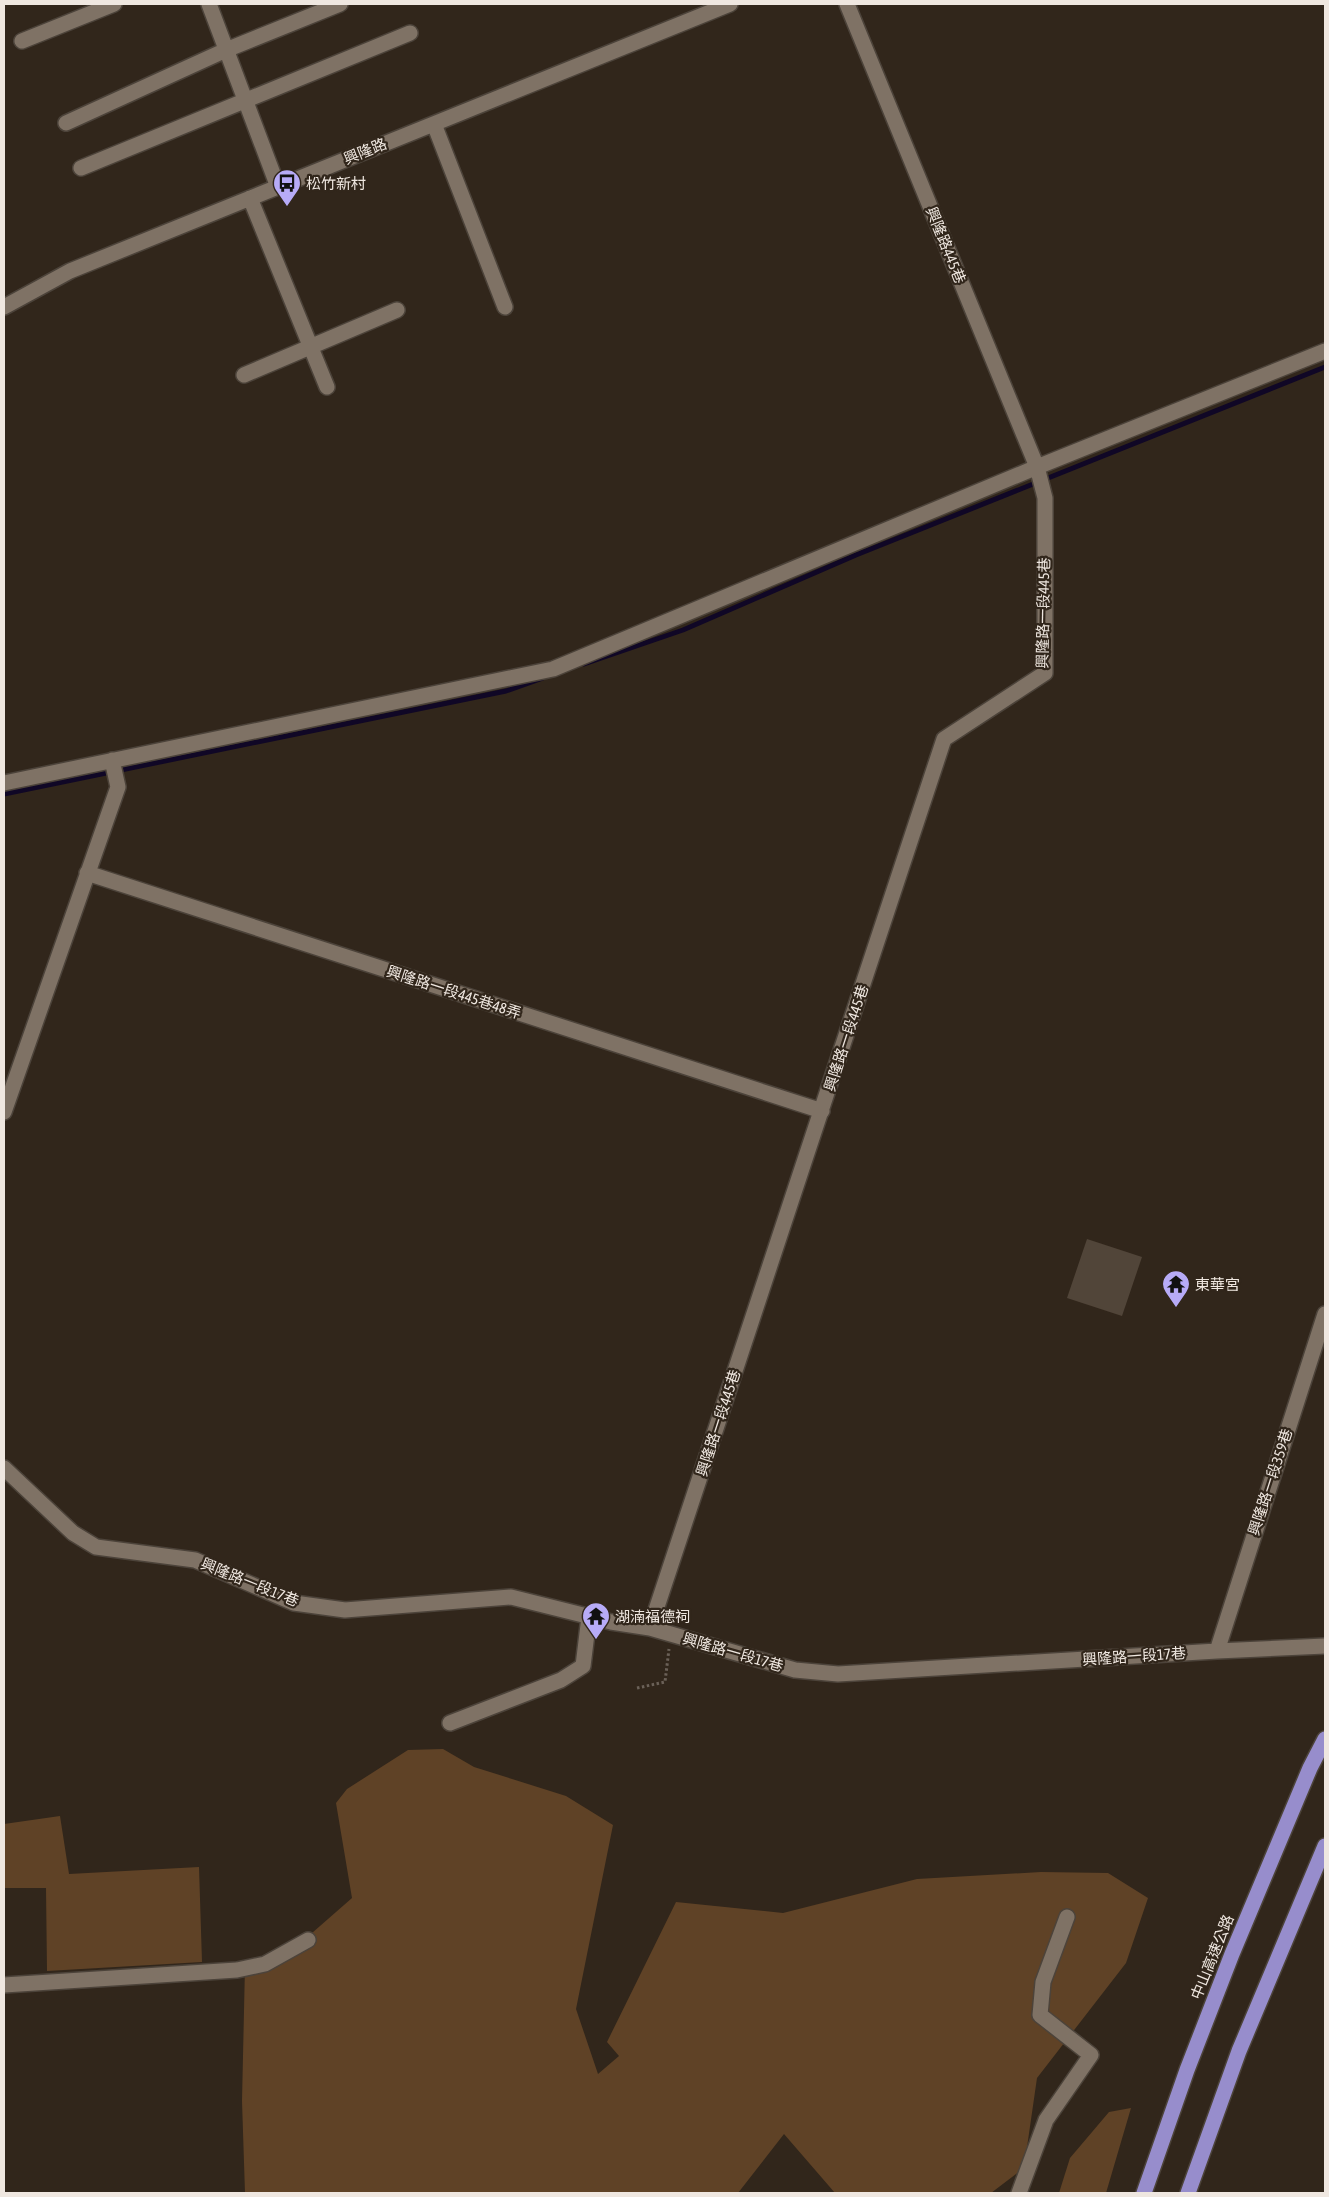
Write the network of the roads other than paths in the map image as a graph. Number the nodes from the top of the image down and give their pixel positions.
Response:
1 (114, 4) edge
2 (209, 4) edge
3 (340, 4) edge
4 (730, 4) edge
5 (847, 4) edge
6 (410, 33) dead end
7 (22, 41) dead end
8 (226, 50) junction
9 (245, 100) junction
10 (66, 123) dead end
11 (434, 124) junction
12 (81, 168) dead end
13 (278, 187) junction
14 (250, 198) junction
15 (4, 307) edge
16 (504, 307) dead end
17 (397, 310) dead end
18 (311, 348) junction
19 (1325, 351) edge
20 (244, 374) dead end
21 (327, 387) dead end
22 (1039, 476) junction
23 (114, 768) junction
24 (4, 783) edge
25 (87, 873) junction
26 (822, 1111) junction
27 (4, 1112) edge
28 (1325, 1314) edge
29 (4, 1468) edge
30 (590, 1617) junction
31 (650, 1628) junction
32 (1325, 1646) edge
33 (1217, 1651) junction
34 (450, 1722) dead end
35 (1325, 1738) edge
36 (1325, 1846) edge
37 (1067, 1917) dead end
38 (308, 1940) dead end
39 (4, 1984) edge
40 (1019, 2193) edge
41 (1144, 2193) edge
42 (1188, 2193) edge

1 - 7 street
2 - 8 street
3 - 8 street
4 - 11 street, 興隆路
5 - 22 street, 興隆路445巷
6 - 9 street
8 - 9 street
8 - 10 street
9 - 12 street
9 - 13 street
11 - 13 street, 興隆路
11 - 16 street
13 - 14 street, 興隆路
14 - 15 street, 興隆路
14 - 18 street
17 - 18 street
18 - 20 street
18 - 21 street
19 - 22 street
22 - 23 street
22 - 26 street, 興隆路一段445巷
23 - 24 street
23 - 25 street
25 - 26 street, 興隆路一段445巷48弄
25 - 27 street
26 - 31 street, 興隆路一段445巷
28 - 33 street, 興隆路一段359巷
29 - 30 street, 興隆路一段17巷
30 - 31 street, 興隆路一段17巷
30 - 34 street
31 - 33 street, 興隆路一段17巷
32 - 33 street, 興隆路一段17巷
35 - 41 highway, 中山高速公路
36 - 42 highway
37 - 40 street
38 - 39 street

